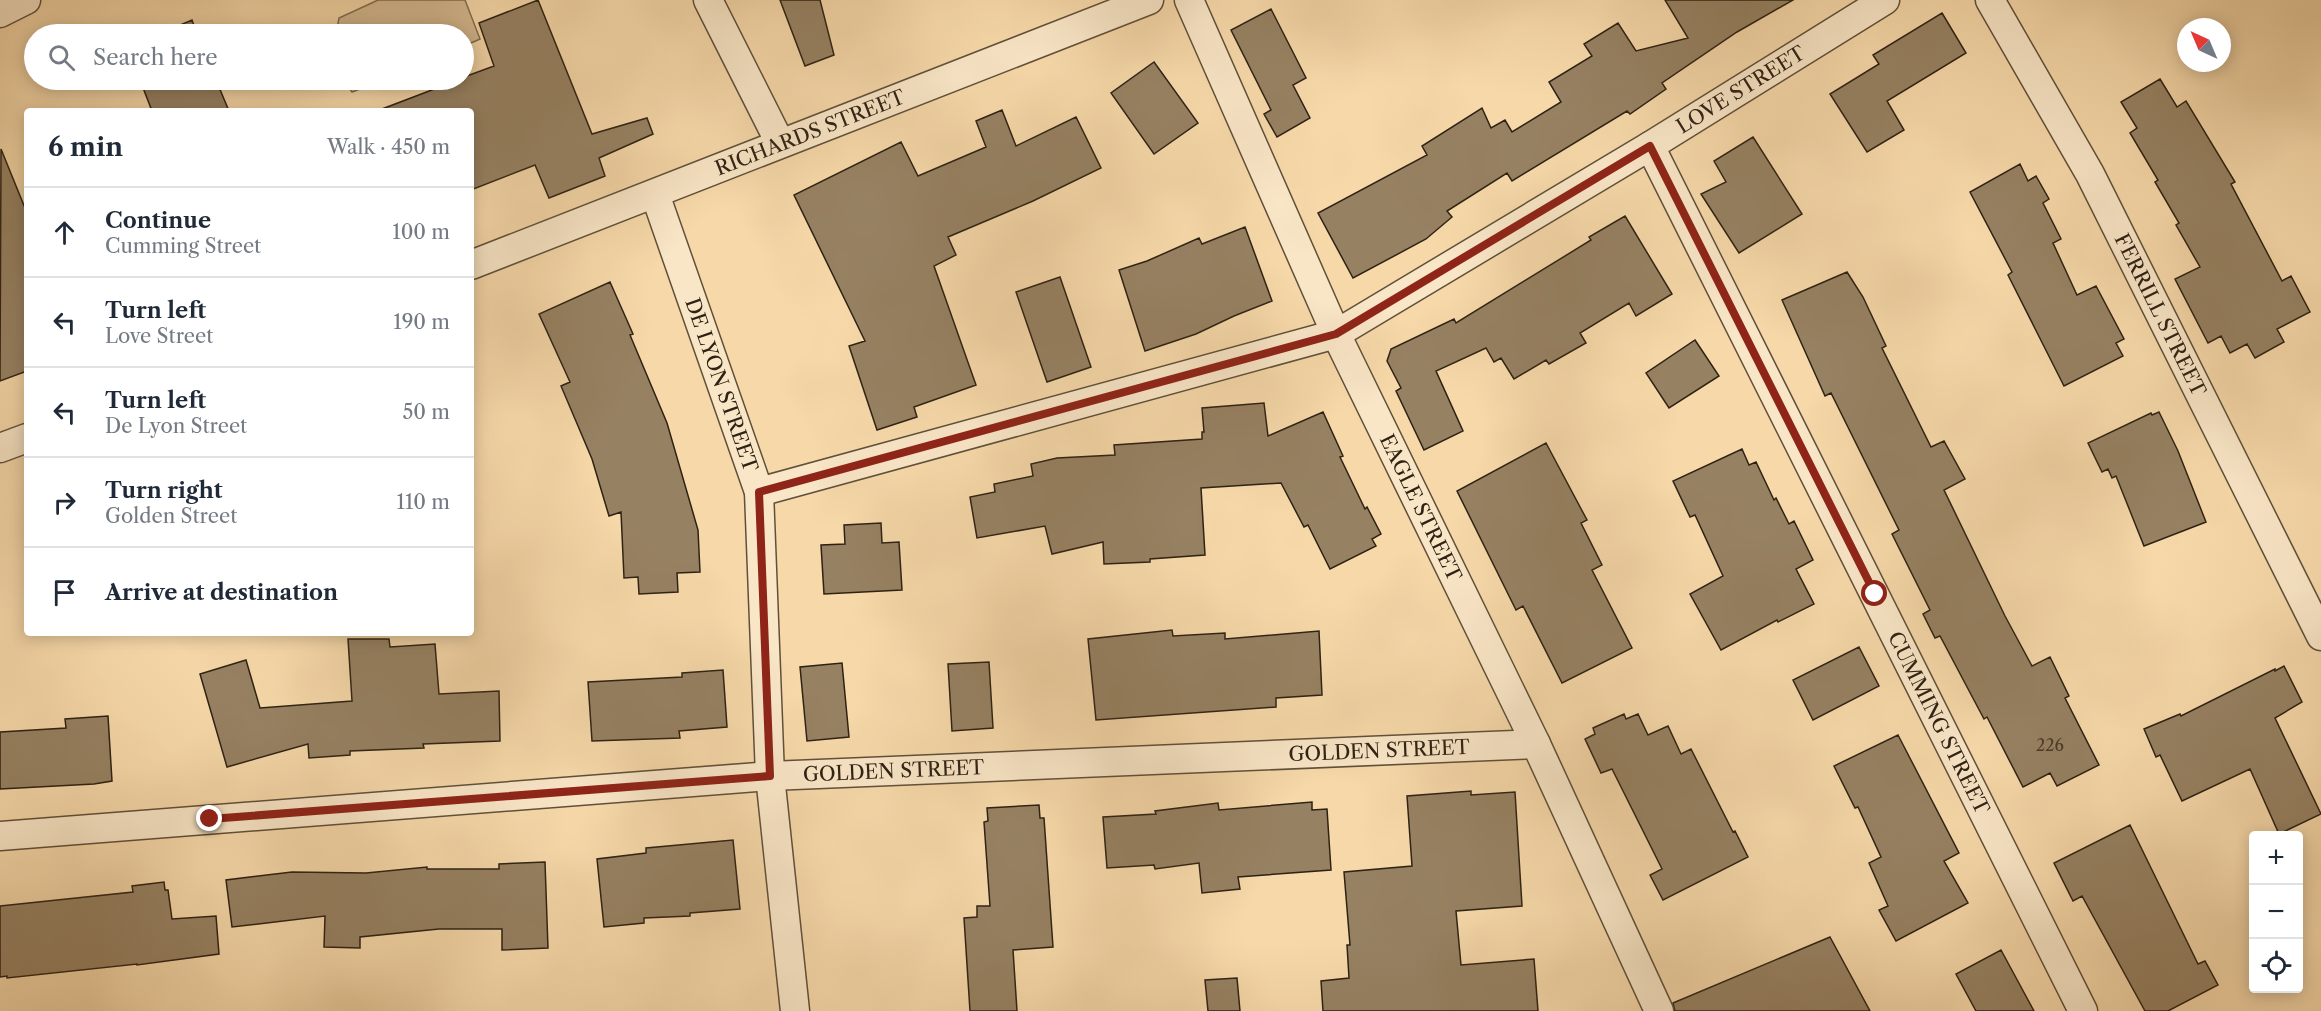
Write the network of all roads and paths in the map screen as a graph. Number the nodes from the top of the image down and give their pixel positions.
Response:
1 (26, 0) edge
2 (708, 0) edge
3 (1149, 0) edge
4 (1189, 0) edge
5 (1885, 0) edge
6 (1990, 0) edge
7 (0, 13) edge
8 (780, 142) junction
9 (1650, 146) junction
10 (655, 194) junction
11 (474, 264) edge
12 (1336, 334) junction
13 (24, 439) edge
14 (0, 448) edge
15 (759, 492) junction
16 (2321, 636) edge
17 (1536, 744) junction
18 (770, 776) junction
19 (0, 836) edge
20 (795, 1011) edge
21 (1659, 1011) edge
22 (2083, 1011) edge

1 - 7 street
2 - 8 street
3 - 8 street, RICHARDS STREET
4 - 12 street, EAGLE STREET
5 - 9 street, LOVE STREET
6 - 16 street, FERRILL STREET
8 - 10 street, RICHARDS STREET
9 - 12 street, LOVE STREET
9 - 22 street, CUMMING STREET
10 - 11 street, RICHARDS STREET
10 - 15 street, DE LYON STREET
12 - 15 street, LOVE STREET
12 - 17 street, EAGLE STREET
13 - 14 street
15 - 18 street, DE LYON STREET
17 - 18 street, GOLDEN STREET
17 - 21 street, EAGLE STREET
18 - 19 street, GOLDEN STREET
18 - 20 street, DE LYON STREET

